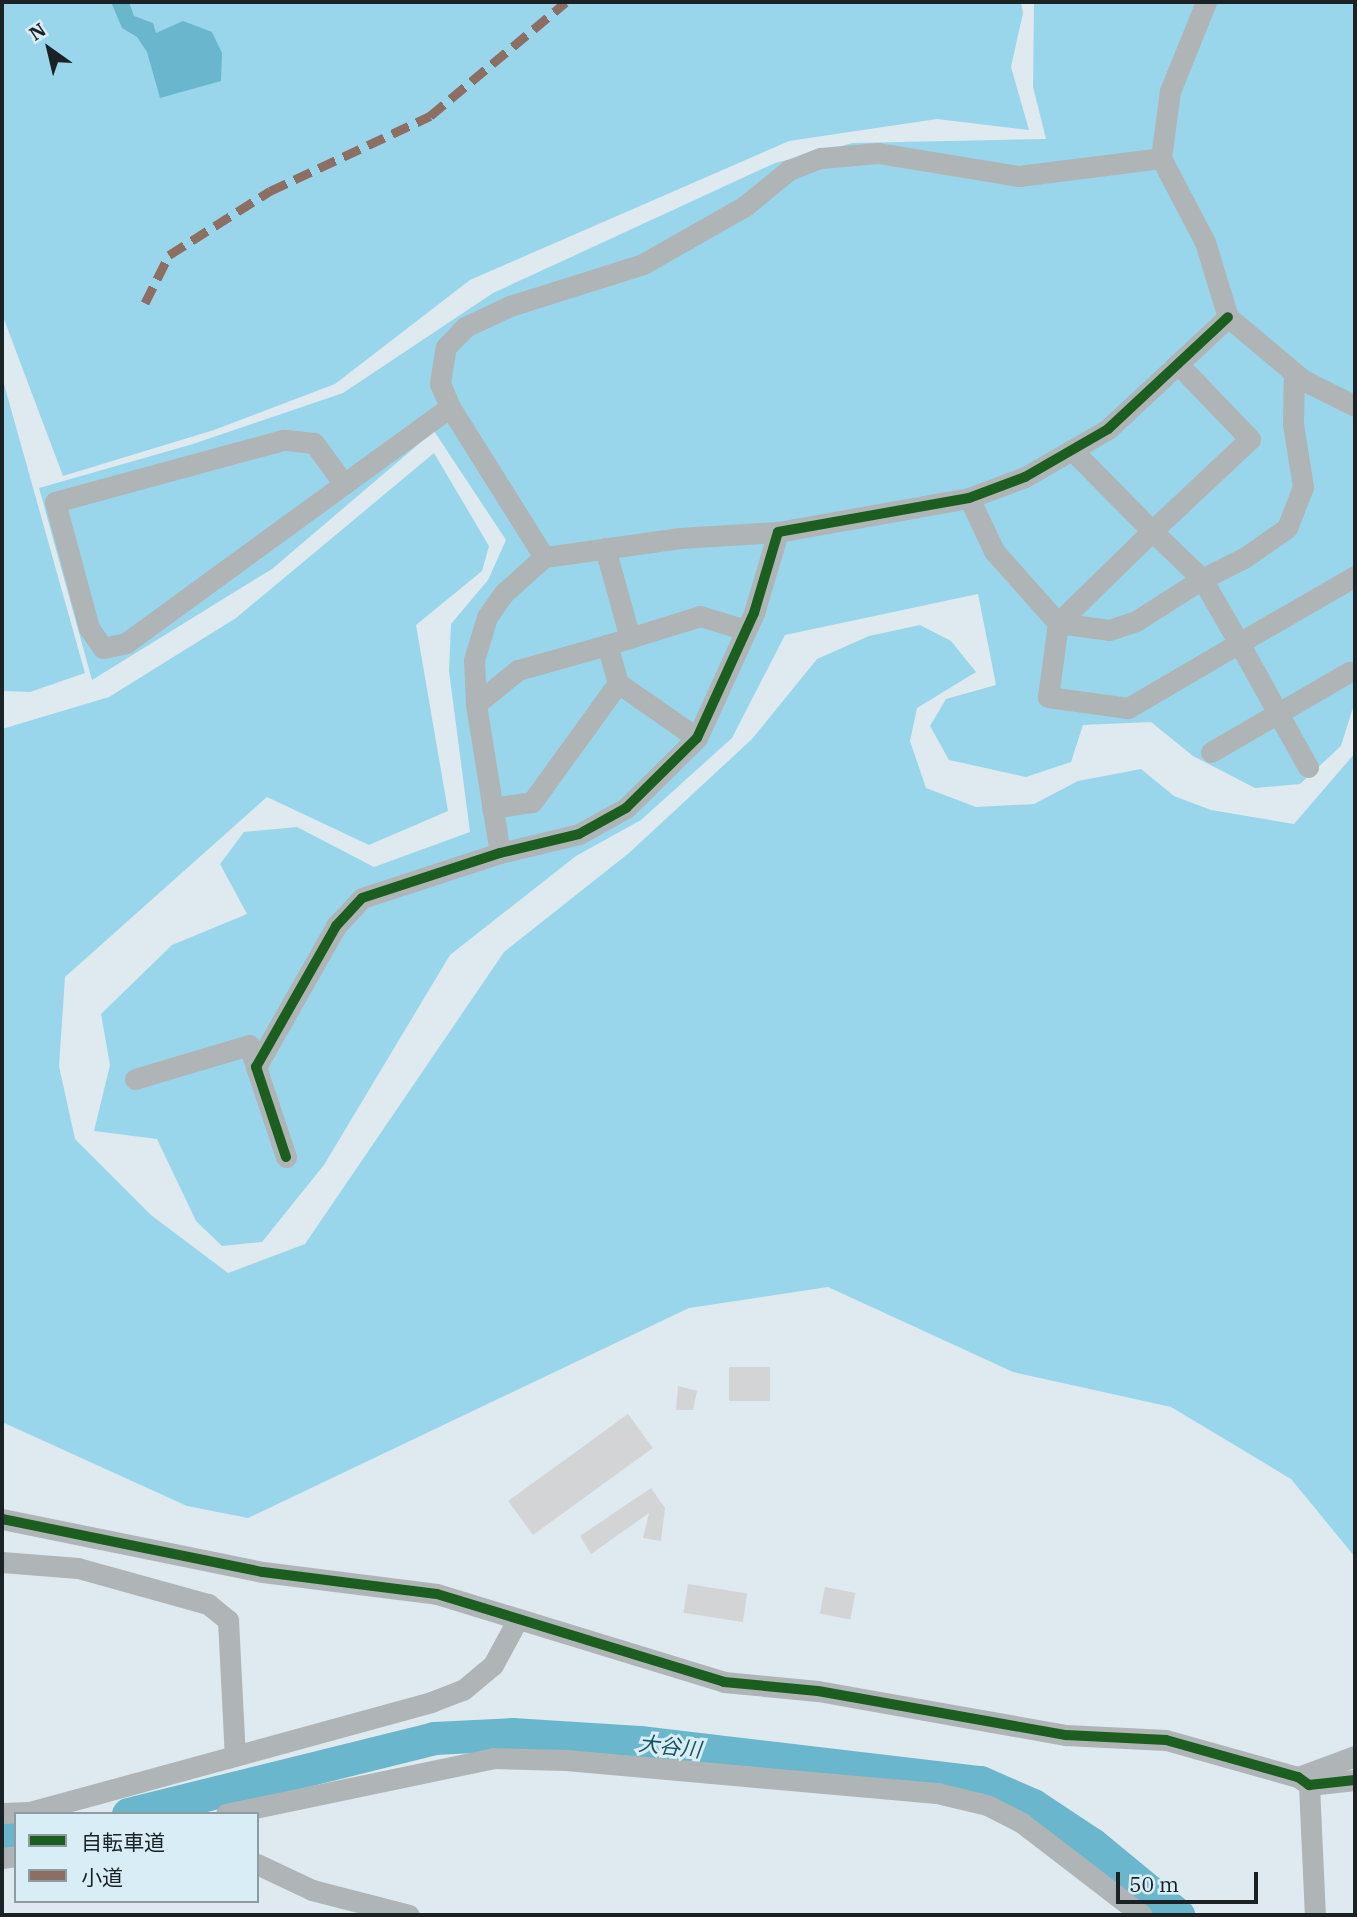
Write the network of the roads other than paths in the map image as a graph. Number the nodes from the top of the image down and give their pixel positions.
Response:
1 (1206, 2) edge
2 (1161, 158) junction
3 (1228, 317) junction
4 (1178, 364) junction
5 (1294, 373) junction
6 (1355, 406) edge
7 (450, 407) junction
8 (1072, 450) junction
9 (345, 484) junction
10 (969, 498) junction
11 (1152, 531) junction
12 (778, 532) junction
13 (605, 548) junction
14 (544, 557) junction
15 (1355, 576) edge
16 (1202, 579) junction
17 (1058, 623) junction
18 (746, 630) junction
19 (631, 638) junction
20 (1239, 643) junction
21 (607, 645) junction
22 (1349, 672) dead end
23 (618, 683) junction
24 (475, 704) junction
25 (1278, 713) junction
26 (697, 738) junction
27 (1210, 752) dead end
28 (1308, 767) dead end
29 (492, 808) junction
30 (499, 853) junction
31 (256, 1067) junction
32 (135, 1079) dead end
33 (286, 1157) dead end
34 (2, 1519) edge
35 (2, 1562) edge
36 (518, 1619) junction
37 (235, 1756) junction
38 (1355, 1756) edge
39 (1355, 1780) edge
40 (1303, 1781) junction
41 (30, 1812) edge
42 (236, 1812) edge
43 (259, 1865) edge
44 (409, 1915) edge
45 (1142, 1915) edge
46 (1315, 1915) edge

1 - 2 street
2 - 3 street
2 - 7 street
3 - 4 street
3 - 5 street
4 - 8 street
4 - 11 street
5 - 6 street
5 - 16 street
7 - 9 street
7 - 14 street
8 - 10 street
8 - 11 street
9 - 9 street
10 - 12 street
10 - 17 street
11 - 16 street
11 - 17 street
12 - 13 street
12 - 18 street
13 - 14 street
13 - 19 street
14 - 24 street
15 - 20 street
16 - 17 street
16 - 20 street
17 - 20 street
18 - 19 street
18 - 26 street
19 - 21 street
20 - 25 street
21 - 23 street
21 - 24 street
22 - 25 street
23 - 26 street
23 - 29 street
24 - 29 street
25 - 27 street
25 - 28 street
26 - 30 street
29 - 30 street
30 - 31 street
31 - 32 street
31 - 33 street
34 - 36 street
35 - 37 street
36 - 37 street
36 - 40 street
37 - 41 street
38 - 40 street
39 - 40 street
40 - 46 street
42 - 45 street
43 - 44 street

